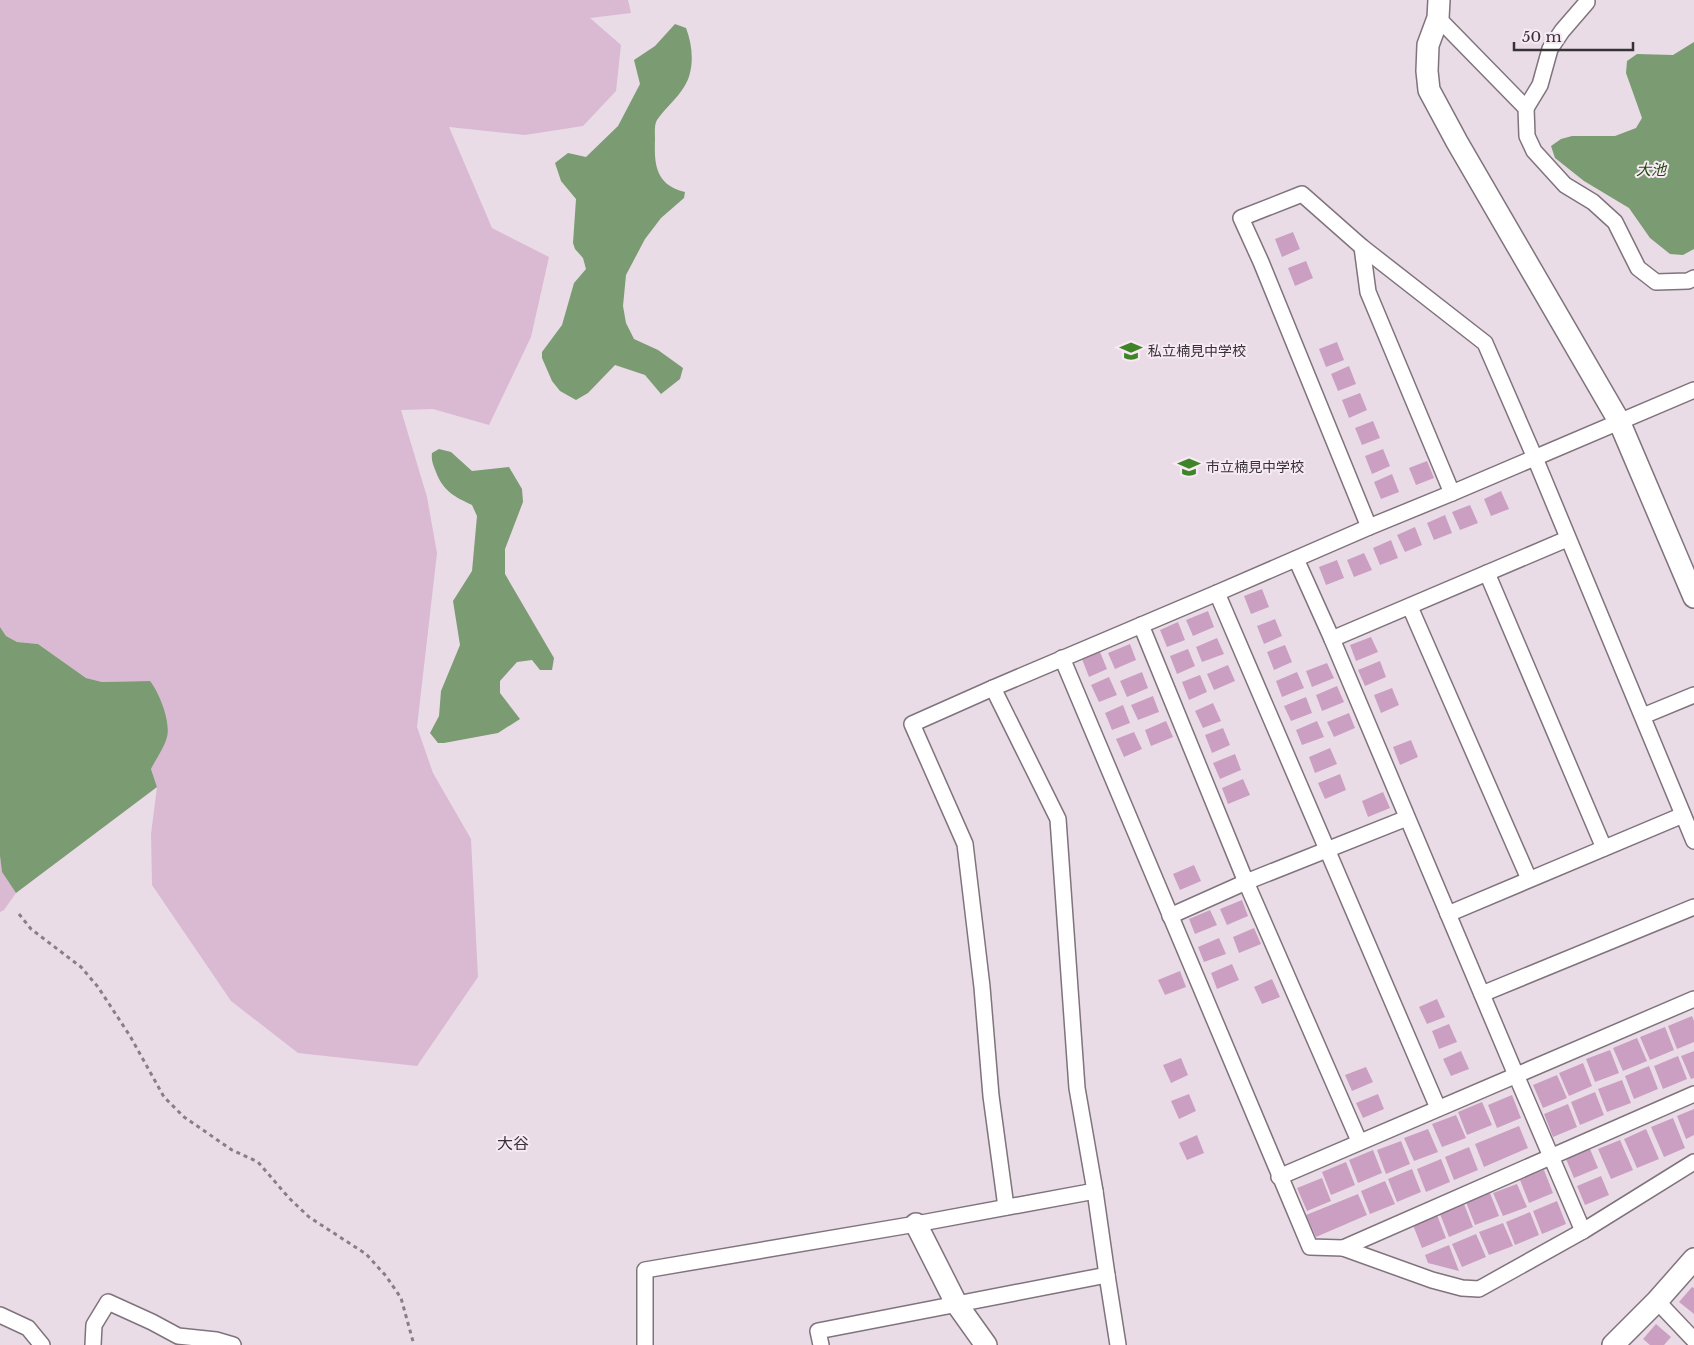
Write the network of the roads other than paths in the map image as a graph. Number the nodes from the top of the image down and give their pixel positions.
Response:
1 (1587, 2) dead end
2 (1439, 9) edge
3 (1526, 108) junction
4 (1362, 247) junction
5 (1694, 278) edge
6 (1694, 390) edge
7 (1619, 421) junction
8 (1535, 458) junction
9 (1452, 493) junction
10 (1369, 526) junction
11 (1568, 539) junction
12 (1296, 559) junction
13 (1487, 573) junction
14 (1218, 593) junction
15 (1694, 597) edge
16 (1410, 607) junction
17 (1141, 625) junction
18 (1332, 639) junction
19 (1062, 658) junction
20 (993, 688) junction
21 (1694, 696) edge
22 (1643, 716) junction
23 (1683, 815) junction
24 (1407, 818) junction
25 (1694, 841) edge
26 (1604, 848) junction
27 (1327, 851) junction
28 (1529, 879) junction
29 (1246, 882) junction
30 (1694, 907) edge
31 (1448, 914) junction
32 (1170, 916) junction
33 (1482, 994) junction
34 (1694, 999) edge
35 (1516, 1075) junction
36 (1694, 1094) edge
37 (1438, 1108) junction
38 (1359, 1141) junction
39 (1551, 1156) junction
40 (1694, 1162) edge
41 (1279, 1177) junction
42 (1095, 1191) junction
43 (1006, 1207) junction
44 (916, 1224) junction
45 (1583, 1230) junction
46 (1343, 1248) junction
47 (1694, 1259) edge
48 (1107, 1275) junction
49 (1657, 1302) junction
50 (956, 1303) junction
51 (0, 1315) edge
52 (1694, 1340) edge
53 (42, 1345) edge
54 (93, 1345) edge
55 (233, 1345) edge
56 (644, 1345) edge
57 (821, 1345) edge
58 (986, 1345) edge
59 (1118, 1345) edge
60 (1613, 1345) edge

1 - 3 street
2 - 3 street
2 - 7 street
3 - 5 street
4 - 8 street
4 - 9 street
4 - 10 street
6 - 7 street
7 - 8 street
7 - 15 street
8 - 9 street
8 - 11 street
9 - 10 street
10 - 12 street
11 - 13 street
11 - 22 street
12 - 14 street
12 - 18 street
13 - 16 street
13 - 26 street
14 - 17 street
14 - 27 street
16 - 18 street
16 - 28 street
17 - 19 street
17 - 29 street
18 - 24 street
19 - 20 street
19 - 32 street
20 - 42 street
20 - 43 street
21 - 22 street
22 - 23 street
23 - 25 street
23 - 26 street
24 - 27 street
24 - 31 street
26 - 28 street
27 - 29 street
27 - 37 street
28 - 31 street
29 - 32 street
29 - 38 street
30 - 33 street
31 - 33 street
32 - 41 street
33 - 35 street
34 - 35 street
35 - 37 street
35 - 39 street
36 - 39 street
37 - 38 street
38 - 41 street
39 - 45 street
39 - 46 street
40 - 45 street
41 - 46 street
42 - 43 street
42 - 48 street
43 - 44 street
44 - 50 street
44 - 56 street
45 - 46 street
47 - 49 street
48 - 50 street
48 - 59 street
49 - 52 street
49 - 60 street
50 - 57 street
50 - 58 street
51 - 53 street
54 - 55 street

